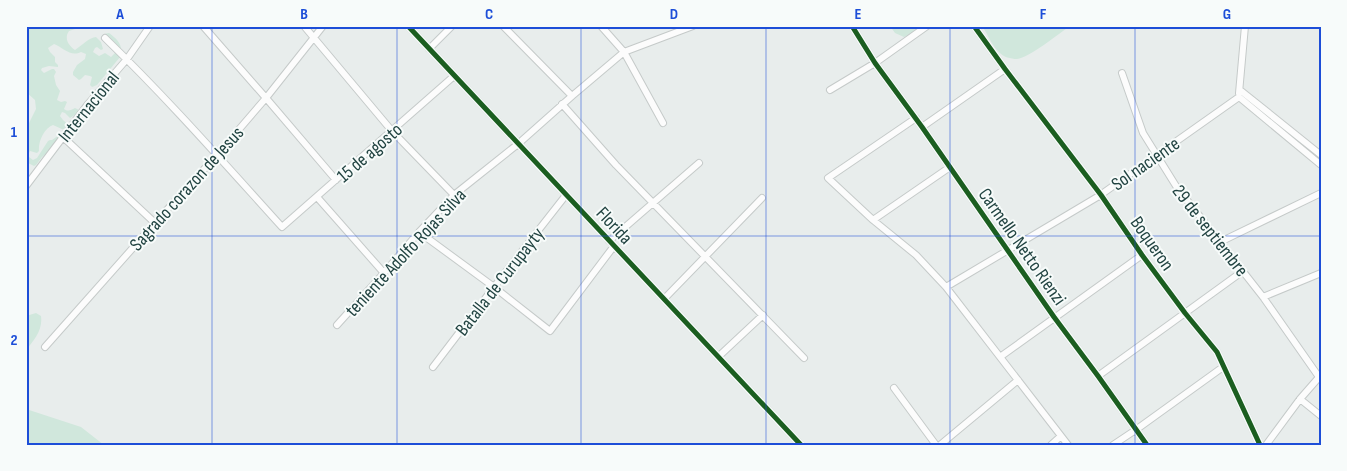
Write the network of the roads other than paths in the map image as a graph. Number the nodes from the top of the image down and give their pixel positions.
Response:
1 (150, 26) edge
2 (203, 26) edge
3 (304, 26) edge
4 (323, 26) edge
5 (408, 26) edge
6 (452, 26) edge
7 (503, 26) edge
8 (601, 26) edge
9 (693, 26) edge
10 (852, 26) edge
11 (927, 26) edge
12 (974, 26) edge
13 (1245, 26) edge
14 (314, 37) junction
15 (105, 38) dead end
16 (429, 49) junction
17 (624, 52) junction
18 (127, 59) junction
19 (875, 63) junction
20 (1005, 69) junction
21 (1122, 73) dead end
22 (454, 76) junction
23 (830, 90) dead end
24 (1240, 90) junction
25 (572, 96) junction
26 (1239, 97) junction
27 (266, 98) junction
28 (562, 104) junction
29 (916, 118) junction
30 (663, 123) dead end
31 (922, 127) junction
32 (392, 131) junction
33 (62, 136) junction
34 (518, 144) junction
35 (217, 155) junction
36 (1321, 155) edge
37 (1157, 156) junction
38 (699, 164) dead end
39 (1321, 164) edge
40 (950, 167) junction
41 (336, 180) junction
42 (26, 186) edge
43 (1321, 192) edge
44 (454, 195) junction
45 (566, 195) junction
46 (1101, 195) junction
47 (317, 197) junction
48 (762, 198) dead end
49 (653, 203) junction
50 (873, 220) junction
51 (155, 223) junction
52 (419, 232) junction
53 (1220, 242) junction
54 (612, 243) junction
55 (1008, 250) junction
56 (1142, 255) junction
57 (706, 256) junction
58 (1243, 271) junction
59 (384, 273) junction
60 (1320, 274) edge
61 (946, 286) junction
62 (494, 287) junction
63 (1263, 297) junction
64 (664, 299) junction
65 (1185, 313) junction
66 (763, 316) junction
67 (1054, 317) junction
68 (337, 325) dead end
69 (45, 347) dead end
70 (718, 357) junction
71 (1000, 357) junction
72 (804, 358) dead end
73 (433, 367) dead end
74 (1223, 367) junction
75 (1098, 376) junction
76 (1320, 376) edge
77 (1018, 380) junction
78 (894, 388) dead end
79 (1300, 398) junction
80 (1321, 416) edge
81 (1137, 429) junction
82 (1061, 436) junction
83 (801, 445) edge
84 (936, 445) edge
85 (940, 445) edge
86 (1051, 445) edge
87 (1068, 445) edge
88 (1113, 445) edge
89 (1147, 445) edge
90 (1260, 445) edge
91 (1266, 445) edge

1 - 18 street, Internacional
2 - 27 street
3 - 14 street
4 - 14 street, Sagrado corazon de Jesus
5 - 16 street, Florida
6 - 16 street
7 - 25 street
8 - 17 street
9 - 17 street, teniente Adolfo Rojas Silva
10 - 19 street, Carmello Netto Rienzi
11 - 19 street
12 - 20 street, Boqueron
13 - 24 street
14 - 27 street, Sagrado corazon de Jesus
14 - 32 street
15 - 18 street
16 - 22 street, Florida
17 - 25 street, teniente Adolfo Rojas Silva
17 - 30 street
18 - 33 street, Internacional
18 - 35 street
19 - 23 street
19 - 29 street, Carmello Netto Rienzi
20 - 31 street
20 - 46 street, Boqueron
21 - 37 street, 29 de septiembre
22 - 32 street, 15 de agosto
22 - 34 street, Florida
24 - 26 street
24 - 36 street
25 - 28 street, teniente Adolfo Rojas Silva
26 - 37 street, Sol naciente
26 - 39 street
27 - 35 street, Sagrado corazon de Jesus
27 - 41 street
28 - 34 street, teniente Adolfo Rojas Silva
28 - 49 street
29 - 31 street, Carmello Netto Rienzi
29 - 50 street
31 - 40 street, Carmello Netto Rienzi
32 - 41 street, 15 de agosto
32 - 44 street
33 - 42 street, Internacional
33 - 51 street
34 - 44 street, teniente Adolfo Rojas Silva
34 - 45 street, Florida
35 - 47 street, 15 de agosto
35 - 51 street, Sagrado corazon de Jesus
37 - 46 street, Sol naciente
37 - 53 street, 29 de septiembre
38 - 49 street
40 - 50 street
40 - 55 street, Carmello Netto Rienzi
41 - 47 street, 15 de agosto
43 - 53 street
44 - 52 street, teniente Adolfo Rojas Silva
45 - 54 street, Florida
45 - 62 street, Batalla de Curupayty
46 - 55 street, Sol naciente
46 - 56 street, Boqueron
47 - 59 street
48 - 57 street
49 - 54 street
49 - 57 street
50 - 61 street
51 - 69 street, Sagrado corazon de Jesus
52 - 59 street, teniente Adolfo Rojas Silva
52 - 62 street
53 - 58 street, 29 de septiembre
54 - 62 street
54 - 64 street, Florida
55 - 61 street, Sol naciente
55 - 67 street, Carmello Netto Rienzi
56 - 65 street, Boqueron
56 - 67 street
57 - 64 street
57 - 66 street
58 - 63 street, 29 de septiembre
58 - 65 street
59 - 68 street, teniente Adolfo Rojas Silva
60 - 63 street
61 - 71 street
62 - 73 street, Batalla de Curupayty
63 - 76 street, 29 de septiembre
64 - 70 street, Florida
65 - 74 street, Boqueron
65 - 75 street
66 - 70 street
66 - 72 street
67 - 71 street
67 - 75 street, Carmello Netto Rienzi
70 - 83 street, Florida
71 - 77 street
74 - 81 street
74 - 90 street, Boqueron
75 - 81 street, Carmello Netto Rienzi
76 - 79 street
77 - 82 street
77 - 85 street
78 - 84 street
79 - 80 street
79 - 91 street
81 - 88 street
81 - 89 street, Carmello Netto Rienzi
82 - 86 street
82 - 87 street

